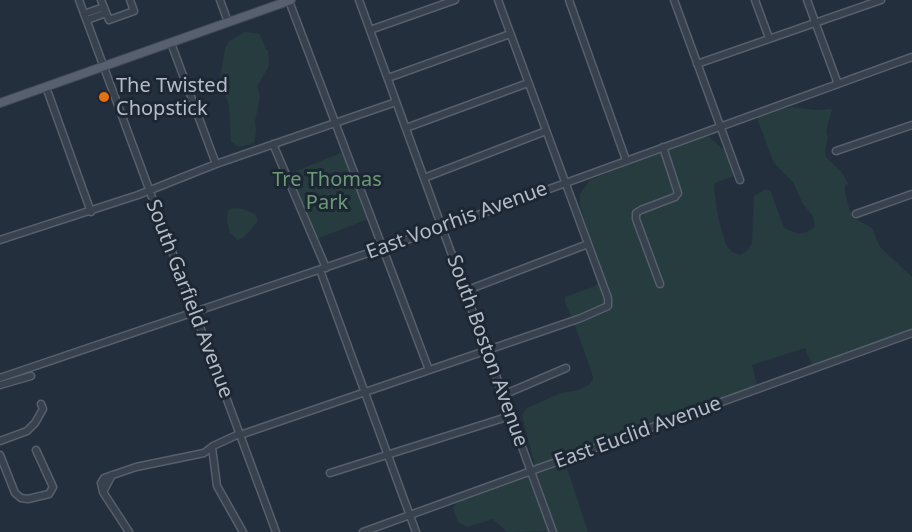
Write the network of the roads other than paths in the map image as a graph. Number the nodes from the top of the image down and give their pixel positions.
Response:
1 (79, 0) edge
2 (130, 0) edge
3 (220, 0) edge
4 (359, 0) edge
5 (455, 0) edge
6 (498, 0) edge
7 (569, 0) edge
8 (684, 0) edge
9 (755, 0) edge
10 (807, 0) edge
11 (881, 0) edge
12 (290, 1) edge
13 (674, 2) edge
14 (104, 7) edge
15 (86, 17) junction
16 (228, 22) junction
17 (816, 23) junction
18 (370, 30) junction
19 (510, 34) junction
20 (769, 38) junction
21 (171, 43) junction
22 (912, 57) edge
23 (697, 64) junction
24 (104, 67) junction
25 (387, 78) junction
26 (528, 83) junction
27 (838, 84) junction
28 (46, 87) junction
29 (396, 102) junction
30 (0, 103) edge
31 (335, 123) junction
32 (912, 125) edge
33 (721, 126) junction
34 (406, 128) junction
35 (546, 131) junction
36 (273, 144) junction
37 (663, 147) junction
38 (836, 151) dead end
39 (626, 160) junction
40 (216, 164) junction
41 (424, 178) junction
42 (740, 180) dead end
43 (565, 183) junction
44 (148, 190) junction
45 (912, 194) edge
46 (91, 212) junction
47 (856, 214) dead end
48 (442, 228) junction
49 (0, 240) edge
50 (588, 244) junction
51 (382, 248) junction
52 (323, 269) junction
53 (660, 284) dead end
54 (465, 291) junction
55 (194, 312) junction
56 (912, 333) edge
57 (486, 351) junction
58 (566, 368) dead end
59 (429, 370) junction
60 (31, 376) dead end
61 (0, 378) edge
62 (0, 385) edge
63 (365, 392) junction
64 (503, 395) junction
65 (41, 404) dead end
66 (510, 416) junction
67 (240, 435) junction
68 (0, 441) edge
69 (212, 447) junction
70 (36, 450) dead end
71 (0, 455) edge
72 (389, 455) junction
73 (531, 472) junction
74 (330, 473) dead end
75 (411, 515) junction
76 (129, 532) edge
77 (243, 532) edge
78 (276, 532) edge
79 (363, 532) edge
80 (416, 532) edge
81 (552, 532) edge

1 - 15 street, South Garfield Avenue
2 - 14 street
3 - 16 street
4 - 18 street, South Boston Avenue
5 - 18 street
6 - 19 street
7 - 39 street
8 - 13 street
9 - 20 street
10 - 17 street
11 - 17 street
12 - 16 main road
12 - 31 street
13 - 23 street
14 - 15 street
15 - 24 street, South Garfield Avenue
16 - 21 main road
17 - 20 street
17 - 27 street
18 - 25 street, South Boston Avenue
19 - 25 street
19 - 26 street
20 - 23 street
21 - 24 main road
21 - 40 street
22 - 27 street, East Voorhis Avenue
23 - 33 street
24 - 28 main road
24 - 44 street, South Garfield Avenue
25 - 29 street, South Boston Avenue
26 - 34 street
26 - 35 street
27 - 33 street, East Voorhis Avenue
28 - 30 main road
28 - 46 street
29 - 31 street
29 - 34 street, South Boston Avenue
31 - 36 street
31 - 51 street
32 - 38 street
33 - 37 street, East Voorhis Avenue
33 - 42 street
34 - 41 street, South Boston Avenue
35 - 41 street
35 - 43 street
36 - 40 street
36 - 52 street
37 - 39 street, East Voorhis Avenue
37 - 53 street
39 - 43 street, East Voorhis Avenue
40 - 44 street
41 - 48 street, South Boston Avenue
43 - 48 street, East Voorhis Avenue
43 - 50 street
44 - 46 street
44 - 55 street, South Garfield Avenue
45 - 47 street
46 - 49 street
48 - 51 street, East Voorhis Avenue
48 - 54 street, South Boston Avenue
50 - 54 street
50 - 57 street
51 - 52 street, East Voorhis Avenue
51 - 59 street
52 - 55 street, East Voorhis Avenue
52 - 63 street
54 - 57 street, South Boston Avenue
55 - 61 street, East Voorhis Avenue
55 - 67 street, South Garfield Avenue
56 - 73 street, East Euclid Avenue
57 - 59 street
57 - 64 street, South Boston Avenue
58 - 64 street
59 - 63 street
60 - 62 street
63 - 67 street
63 - 72 street
64 - 66 street, South Boston Avenue
65 - 68 street
66 - 72 street
66 - 73 street, South Boston Avenue
67 - 69 street
67 - 78 street, South Garfield Avenue
69 - 76 street
69 - 77 street
70 - 71 street
72 - 74 street
72 - 75 street
73 - 75 street, East Euclid Avenue
73 - 81 street, South Boston Avenue
75 - 79 street, East Euclid Avenue
75 - 80 street

